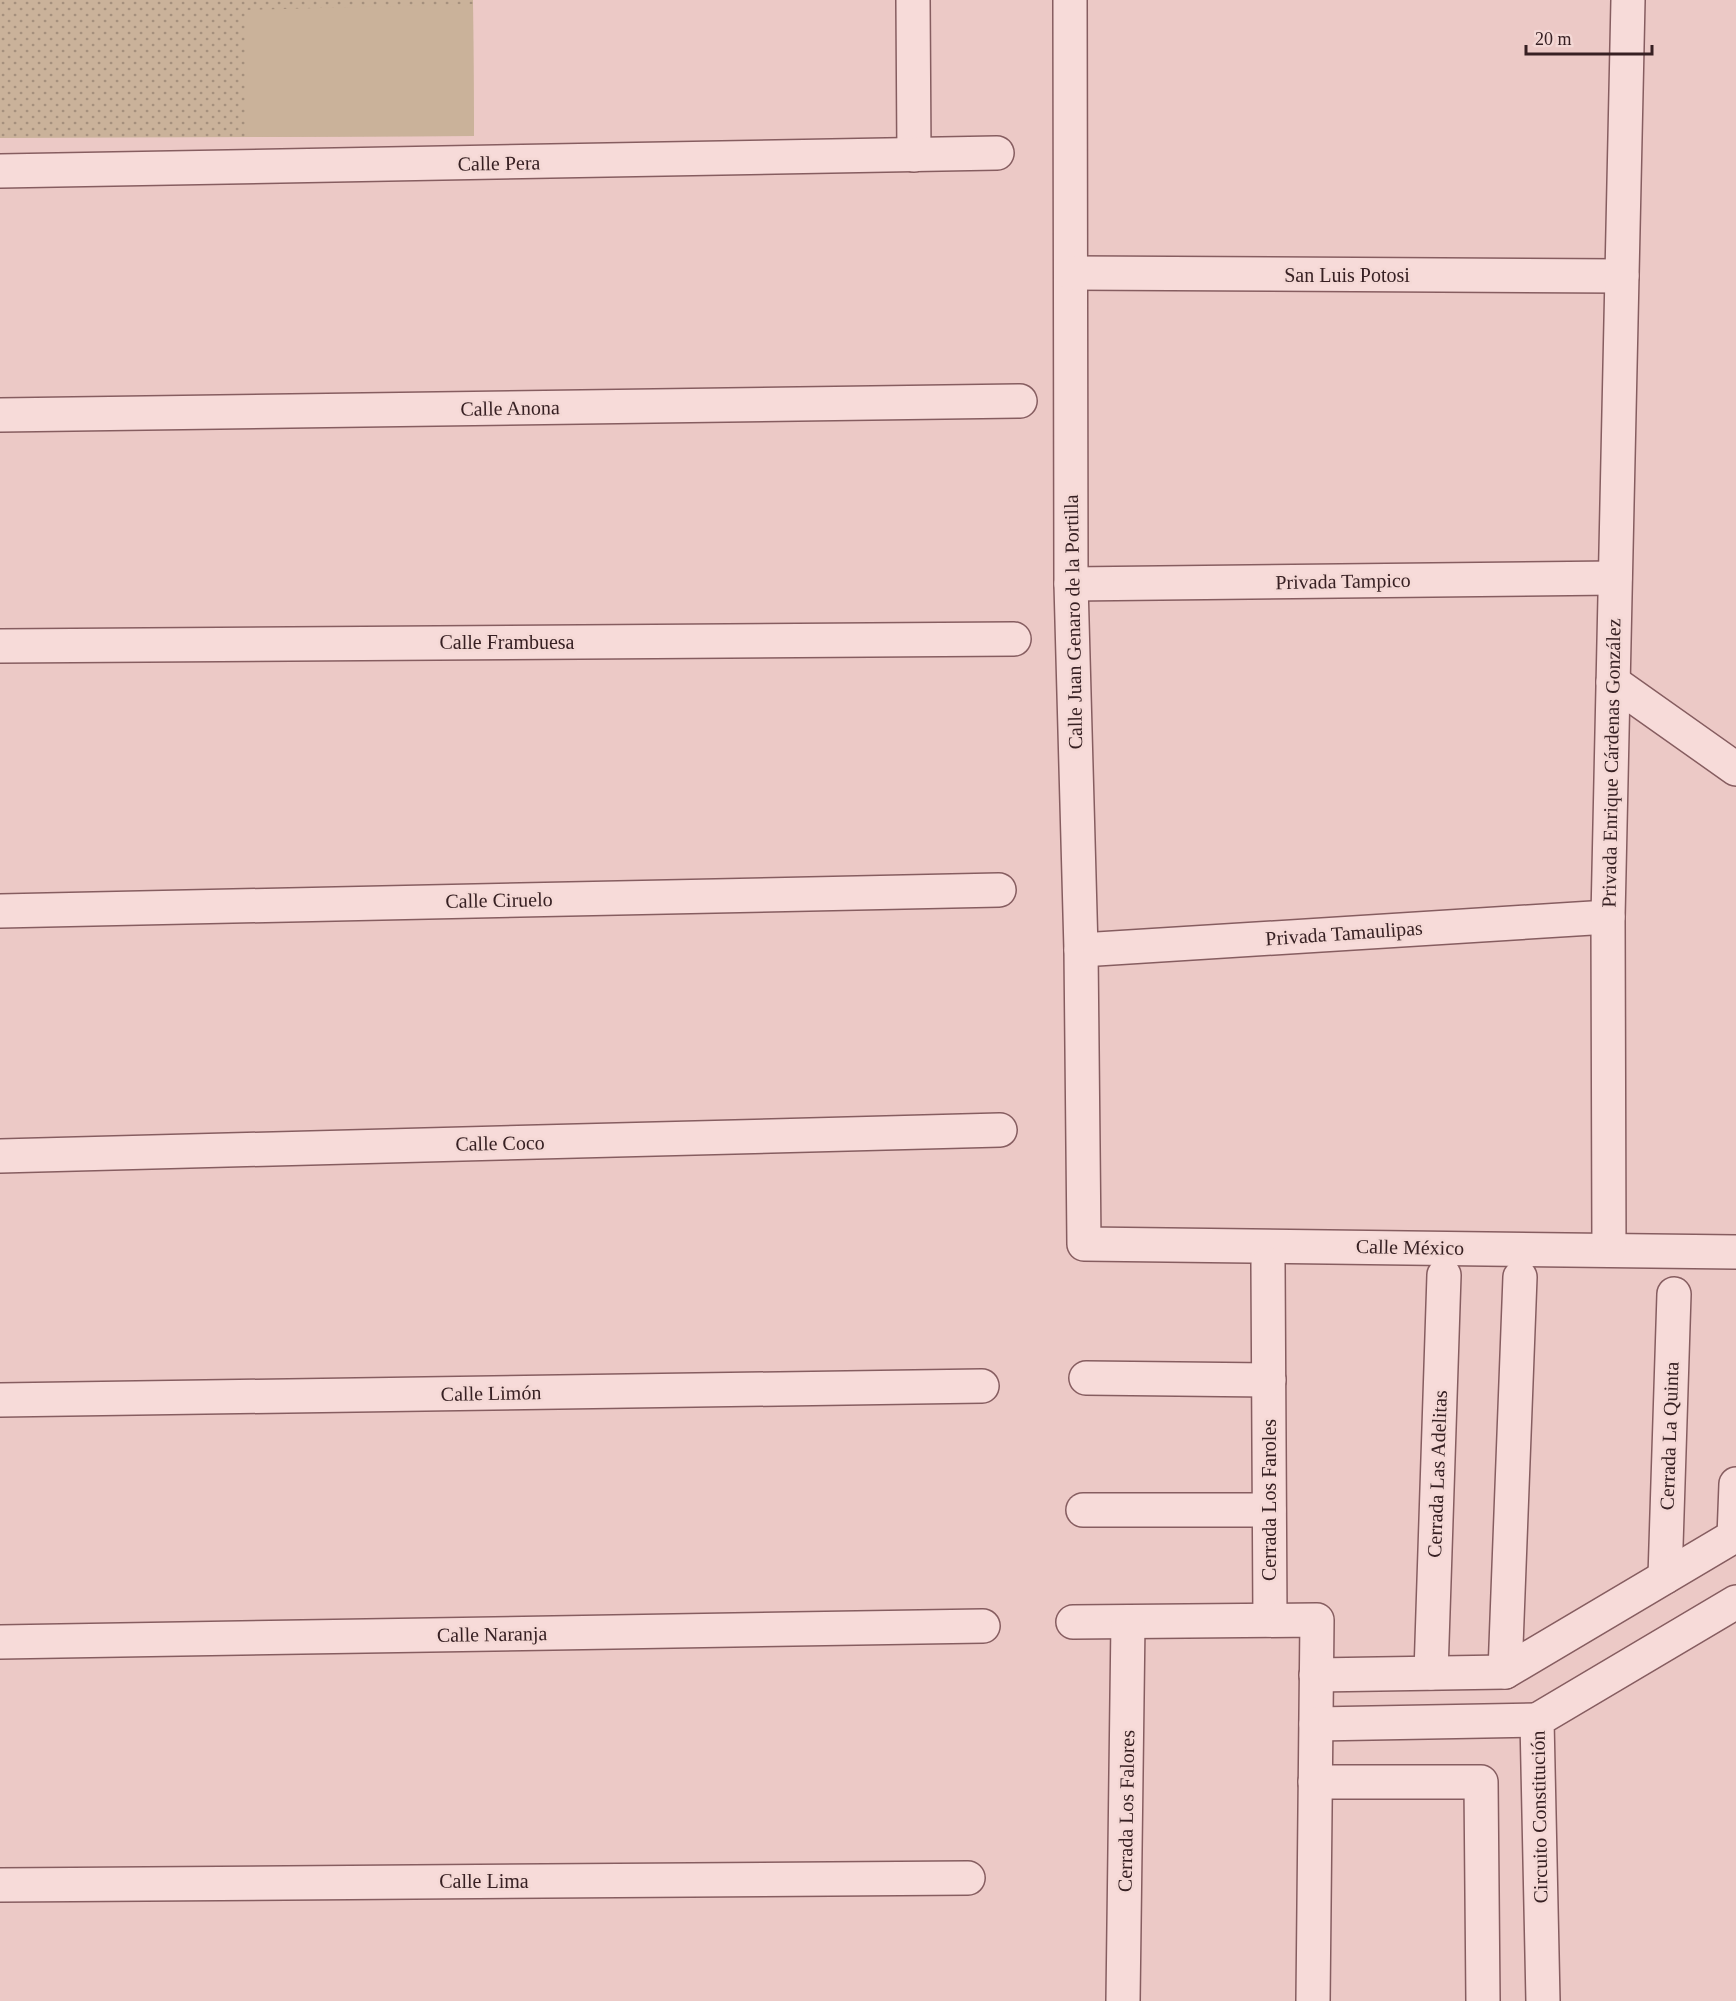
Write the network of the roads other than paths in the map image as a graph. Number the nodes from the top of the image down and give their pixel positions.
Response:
1 (913, 0) edge
2 (1070, 0) edge
3 (1628, 0) edge
4 (997, 153) dead end
5 (914, 155) junction
6 (0, 171) edge
7 (1071, 273) junction
8 (1622, 276) junction
9 (1020, 401) dead end
10 (0, 415) edge
11 (1615, 578) junction
12 (1071, 584) junction
13 (1014, 639) dead end
14 (0, 646) edge
15 (1613, 682) junction
16 (1736, 769) edge
17 (999, 890) dead end
18 (0, 910) edge
19 (1608, 917) junction
20 (1081, 950) junction
21 (1000, 1130) dead end
22 (0, 1156) edge
23 (1084, 1244) joint
24 (1609, 1250) junction
25 (1736, 1252) edge
26 (1268, 1264) dead end
27 (1444, 1275) dead end
28 (1521, 1277) dead end
29 (1674, 1294) dead end
30 (1086, 1378) dead end
31 (1269, 1380) junction
32 (982, 1386) dead end
33 (0, 1400) edge
34 (1736, 1484) edge
35 (1083, 1510) dead end
36 (1269, 1510) junction
37 (1735, 1536) edge
38 (1665, 1577) junction
39 (1736, 1602) edge
40 (1270, 1620) junction
41 (1073, 1622) dead end
42 (1128, 1622) junction
43 (983, 1626) dead end
44 (0, 1642) edge
45 (1505, 1672) junction
46 (1431, 1673) junction
47 (1316, 1675) junction
48 (1537, 1720) junction
49 (1316, 1724) junction
50 (1315, 1782) junction
51 (968, 1878) dead end
52 (0, 1885) edge
53 (1123, 2001) edge
54 (1313, 2001) edge
55 (1483, 2001) edge
56 (1542, 2001) edge

1 - 5 street
2 - 7 street, Calle Juan Genaro de la Portilla
3 - 8 street, Privada Enrique Cárdenas González
4 - 5 street, Calle Pera
5 - 6 street, Calle Pera
7 - 8 street, San Luis Potosi
7 - 12 street, Calle Juan Genaro de la Portilla
8 - 11 street, Privada Enrique Cárdenas González
9 - 10 street, Calle Anona
11 - 12 street, Privada Tampico
11 - 15 street, Privada Enrique Cárdenas González
12 - 20 street, Calle Juan Genaro de la Portilla
13 - 14 street, Calle Frambuesa
15 - 16 street
15 - 19 street, Privada Enrique Cárdenas González
17 - 18 street, Calle Ciruelo
19 - 20 street, Privada Tamaulipas
19 - 24 street, Privada Enrique Cárdenas González
20 - 23 street, Calle Juan Genaro de la Portilla
21 - 22 street, Calle Coco
23 - 24 street, Calle México
24 - 25 street, Calle México
26 - 31 street, Cerrada Los Faroles
27 - 46 street, Cerrada Las Adelitas
28 - 45 street
29 - 38 street, Cerrada La Quinta
30 - 31 street
31 - 36 street, Cerrada Los Faroles
32 - 33 street, Calle Limón
34 - 37 street
35 - 36 street, Cerrada Los Faroles
36 - 40 street, Cerrada Los Faroles
37 - 38 street
38 - 45 street
39 - 48 street, Circuito Constitución
40 - 42 street
40 - 47 street
41 - 42 street
42 - 53 street, Cerrada Los Falores
43 - 44 street, Calle Naranja
45 - 46 street
46 - 47 street
47 - 49 street
48 - 49 street
48 - 56 street, Circuito Constitución
49 - 50 street
50 - 54 street
50 - 55 street
51 - 52 street, Calle Lima

